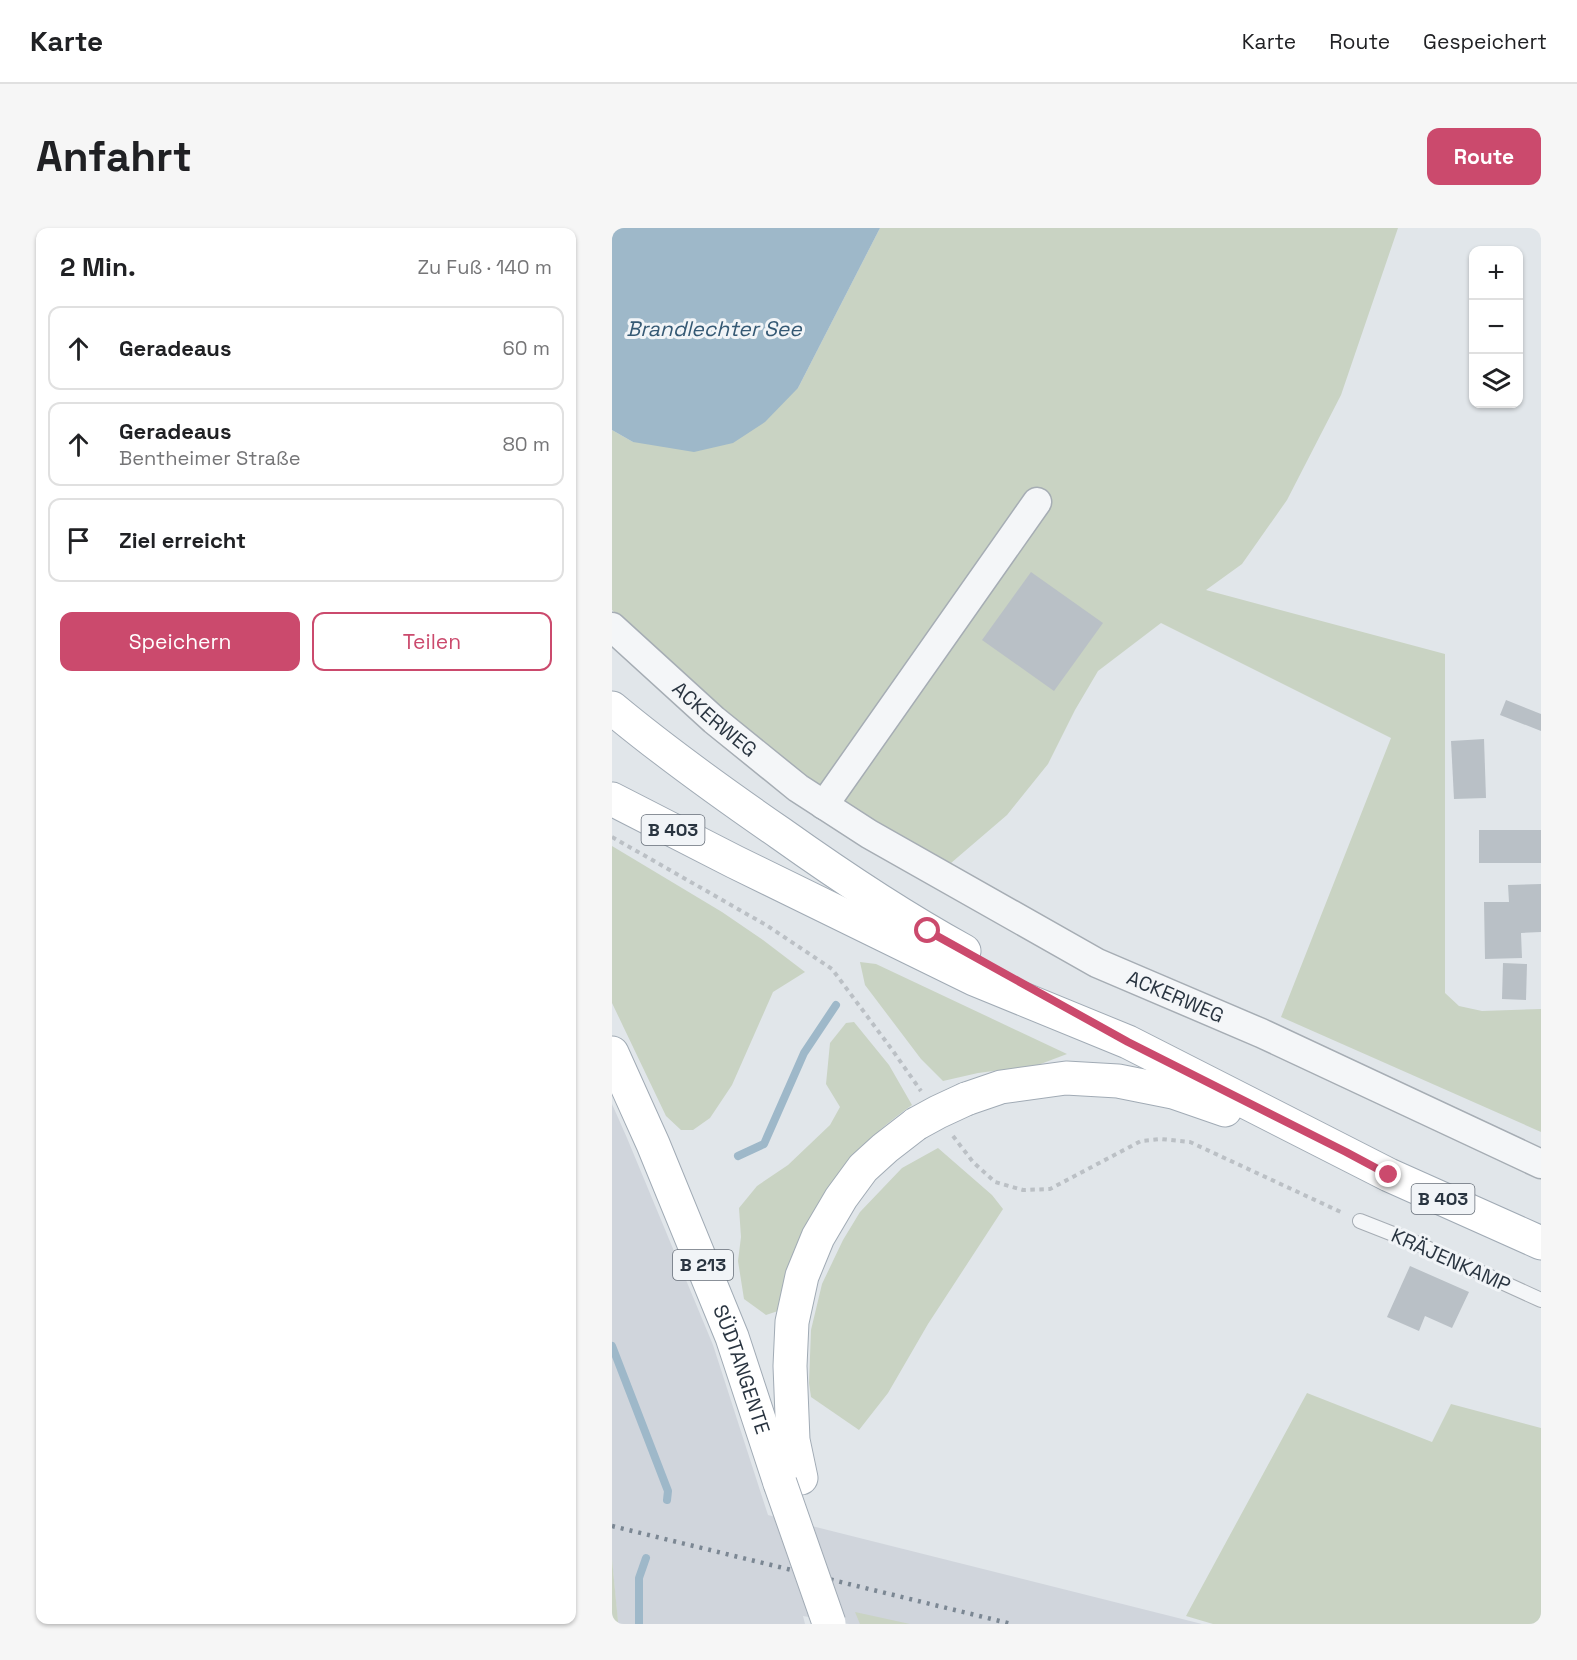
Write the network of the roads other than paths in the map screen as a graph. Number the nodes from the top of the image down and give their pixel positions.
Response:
1 (1037, 502) dead end
2 (612, 627) edge
3 (612, 708) edge
4 (612, 799) edge
5 (824, 805) junction
6 (1128, 1042) junction
7 (612, 1053) edge
8 (1346, 1152) junction
9 (1541, 1164) edge
10 (1360, 1221) dead end
11 (1541, 1243) edge
12 (1541, 1300) edge
13 (791, 1481) junction
14 (829, 1624) edge

1 - 5 street
2 - 5 street, ACKERWEG
3 - 6 main road
4 - 6 main road, B 403
5 - 9 street, ACKERWEG
6 - 8 main road, B 403
7 - 13 main road, SÜDTANGENTE / B 213
8 - 11 main road, B 403
8 - 13 main road, bridge
10 - 12 lane, KRÄJENKAMP
13 - 14 main road, bridge

